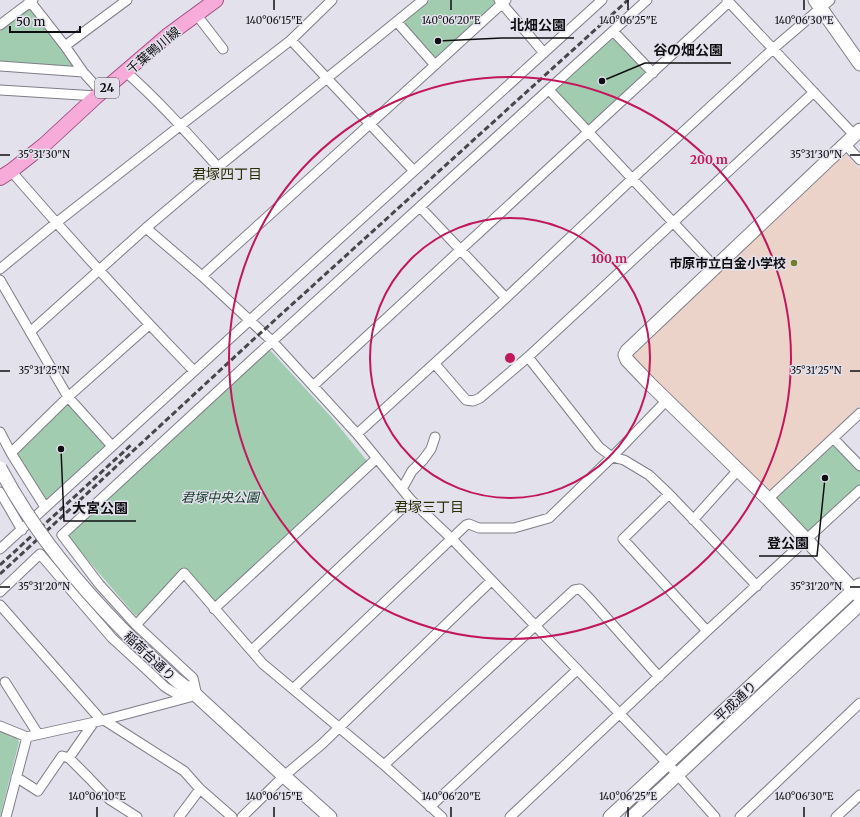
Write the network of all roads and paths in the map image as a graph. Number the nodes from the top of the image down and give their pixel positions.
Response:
1 (127, 0) edge
2 (332, 0) edge
3 (423, 0) edge
4 (602, 0) edge
5 (647, 0) edge
6 (30, 1) edge
7 (213, 1) edge
8 (502, 1) edge
9 (728, 1) edge
10 (822, 2) edge
11 (196, 14) junction
12 (397, 22) junction
13 (0, 25) edge
14 (613, 30) junction
15 (291, 40) junction
16 (65, 46) junction
17 (774, 48) junction
18 (223, 49) dead end
19 (544, 53) junction
20 (860, 64) edge
21 (436, 65) junction
22 (0, 66) edge
23 (83, 72) junction
24 (126, 72) junction
25 (653, 73) junction
26 (326, 79) junction
27 (1, 90) edge
28 (549, 90) junction
29 (814, 92) junction
30 (99, 95) junction
31 (0, 100) edge
32 (180, 125) junction
33 (369, 125) junction
34 (589, 131) junction
35 (854, 137) edge
36 (860, 160) edge
37 (218, 167) junction
38 (414, 171) junction
39 (5, 175) edge
40 (632, 180) junction
41 (420, 207) junction
42 (674, 222) junction
43 (56, 223) junction
44 (146, 228) junction
45 (460, 250) junction
46 (715, 267) junction
47 (0, 269) edge
48 (100, 270) junction
49 (202, 276) junction
50 (0, 280) edge
51 (506, 298) junction
52 (250, 320) junction
53 (149, 325) junction
54 (30, 332) junction
55 (272, 341) junction
56 (528, 357) junction
57 (435, 364) junction
58 (194, 371) junction
59 (313, 386) junction
60 (68, 397) junction
61 (667, 400) junction
62 (860, 413) edge
63 (0, 432) edge
64 (357, 434) junction
65 (435, 437) dead end
66 (833, 438) junction
67 (112, 446) junction
68 (11, 453) junction
69 (612, 457) junction
70 (376, 459) junction
71 (860, 466) edge
72 (0, 468) edge
73 (738, 470) junction
74 (402, 489) junction
75 (860, 490) edge
76 (0, 492) edge
77 (669, 494) junction
78 (768, 499) junction
79 (411, 500) junction
80 (45, 507) junction
81 (693, 520) junction
82 (22, 530) junction
83 (452, 539) junction
84 (806, 540) junction
85 (0, 549) edge
86 (491, 580) junction
87 (757, 586) junction
88 (858, 590) edge
89 (0, 592) edge
90 (860, 604) edge
91 (0, 605) edge
92 (214, 609) junction
93 (136, 625) junction
94 (535, 627) junction
95 (708, 631) junction
96 (252, 650) junction
97 (577, 670) junction
98 (659, 677) junction
99 (5, 682) dead end
100 (293, 689) junction
101 (197, 696) junction
102 (860, 703) edge
103 (620, 714) junction
104 (100, 720) junction
105 (0, 726) edge
106 (339, 726) junction
107 (38, 734) junction
108 (27, 737) junction
109 (69, 758) junction
110 (668, 764) junction
111 (384, 765) junction
112 (677, 774) junction
113 (284, 776) junction
114 (16, 777) junction
115 (200, 789) junction
116 (860, 795) edge
117 (430, 806) junction
118 (6, 817) edge
119 (137, 817) edge
120 (179, 817) edge
121 (232, 817) edge
122 (242, 817) edge
123 (330, 817) edge
124 (442, 817) edge
125 (510, 817) edge
126 (610, 817) edge
127 (632, 817) edge
128 (715, 817) edge
129 (740, 817) edge
130 (836, 817) edge

1 - 16 street
2 - 15 street
3 - 12 street
4 - 19 street
5 - 14 street
6 - 13 street
6 - 16 street
7 - 11 main road, 千葉鴨川線 / 24
8 - 19 street
8 - 21 street
9 - 17 street
9 - 25 street
10 - 17 street
10 - 20 street
11 - 18 street
11 - 24 main road, 千葉鴨川線 / 24
12 - 21 street
12 - 26 street
14 - 25 street
14 - 28 street
15 - 26 street
15 - 32 street
16 - 23 street
17 - 29 street
17 - 40 street
19 - 38 street
21 - 33 street
22 - 23 street
23 - 30 street
24 - 30 main road, 千葉鴨川線 / 24
24 - 32 street
25 - 34 street
26 - 33 street
26 - 37 street
27 - 30 street
27 - 31 street
28 - 34 street
28 - 41 street
29 - 35 street
29 - 42 street
30 - 39 main road, 千葉鴨川線 / 24
32 - 37 street
32 - 43 street
33 - 38 street
33 - 49 street
34 - 40 street
34 - 45 street
35 - 36 street
35 - 46 street
37 - 44 street
38 - 52 street
39 - 43 street
40 - 42 street
40 - 51 street
41 - 45 street
41 - 55 street
42 - 46 street
42 - 56 street
43 - 47 street
43 - 48 street
44 - 48 street
44 - 49 street
45 - 51 street
45 - 59 street
46 - 61 street
48 - 53 street
48 - 54 street
49 - 52 street
50 - 54 street
51 - 57 street
52 - 55 street
52 - 58 street
53 - 58 street
53 - 60 street
54 - 60 street
55 - 59 street
55 - 93 street
56 - 57 street
56 - 69 street
57 - 64 street
58 - 67 street
59 - 64 street
60 - 67 street
60 - 68 street
61 - 69 street
61 - 73 street
62 - 66 street
63 - 68 street
64 - 70 street
65 - 74 street
66 - 71 street
66 - 78 street
67 - 80 street
68 - 80 street
69 - 77 street
69 - 83 street
70 - 74 street
70 - 92 street
72 - 101 street, 稲荷台通り, bridge
73 - 78 street
73 - 81 street
74 - 79 street
75 - 84 street
76 - 82 street
77 - 81 street
77 - 95 street
78 - 84 street
79 - 83 street
79 - 96 street
80 - 82 street
81 - 87 street
82 - 85 street
83 - 86 street
83 - 100 street
84 - 87 street
84 - 88 street
86 - 94 street
86 - 106 street
87 - 95 street
88 - 110 street, 平成通り
89 - 101 street
90 - 112 street, 平成通り
91 - 104 street
92 - 93 street
92 - 96 street
93 - 101 street
94 - 97 street
94 - 98 street
94 - 111 street
95 - 98 street
96 - 100 street
97 - 103 street
97 - 117 street
98 - 103 street
99 - 107 street
100 - 106 street
101 - 104 street
101 - 113 street, 稲荷台通り
102 - 129 street
103 - 110 street
103 - 125 street
104 - 107 street
104 - 109 street
104 - 115 street
105 - 108 street
106 - 111 street
106 - 113 street
107 - 108 street
108 - 114 street
109 - 114 street
109 - 119 street
110 - 112 street
110 - 126 street, 平成通り
111 - 117 street
112 - 127 street, 平成通り
112 - 128 street
113 - 122 street
113 - 123 street, 稲荷台通り
114 - 118 street
115 - 120 street
115 - 121 street
116 - 130 street
117 - 124 street

